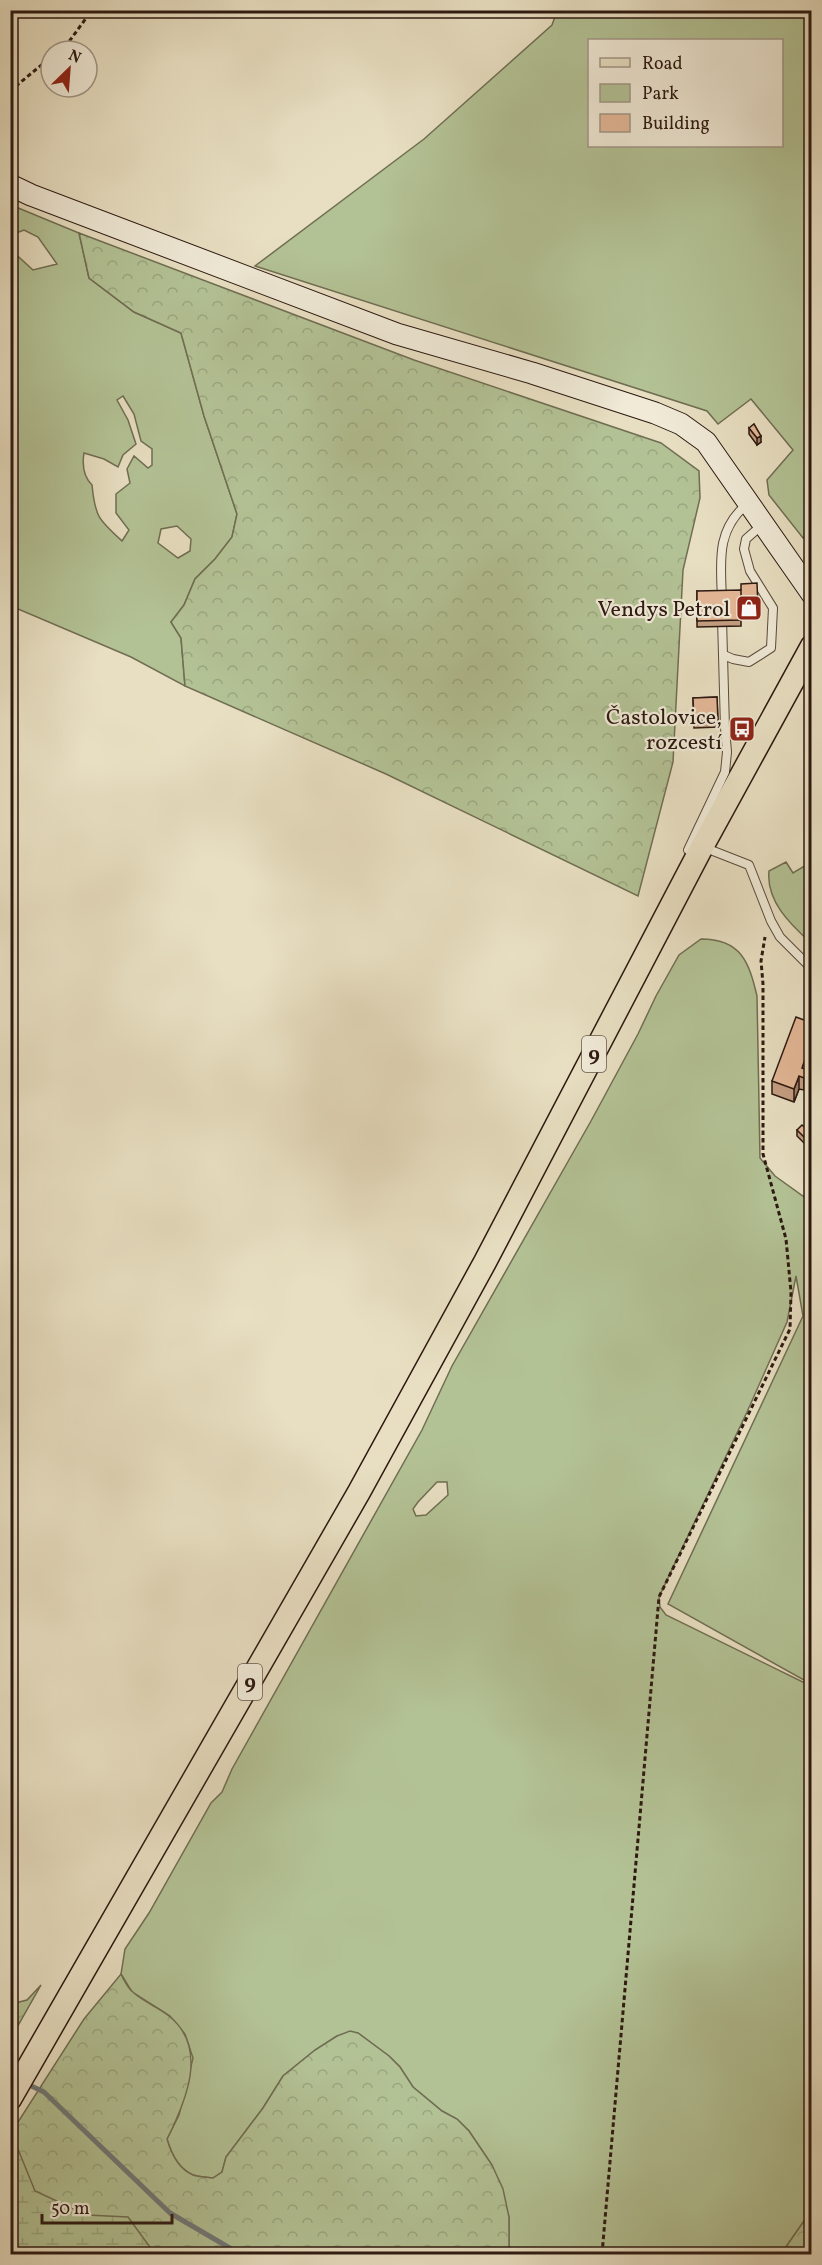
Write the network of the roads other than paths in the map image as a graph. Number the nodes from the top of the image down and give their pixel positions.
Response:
1 (10, 185) edge
2 (748, 503) junction
3 (763, 524) junction
4 (812, 594) edge
5 (812, 646) edge
6 (724, 655) junction
7 (702, 847) junction
8 (682, 863) dead end
9 (673, 884) dead end
10 (812, 969) edge
11 (600, 1042) junction
12 (10, 2099) edge

1 - 2 street
2 - 3 street
2 - 6 lane
3 - 4 street
3 - 6 lane
5 - 7 main road, 9
6 - 8 lane
7 - 10 lane
7 - 11 main road, 9
9 - 11 lane
11 - 12 main road, 9

